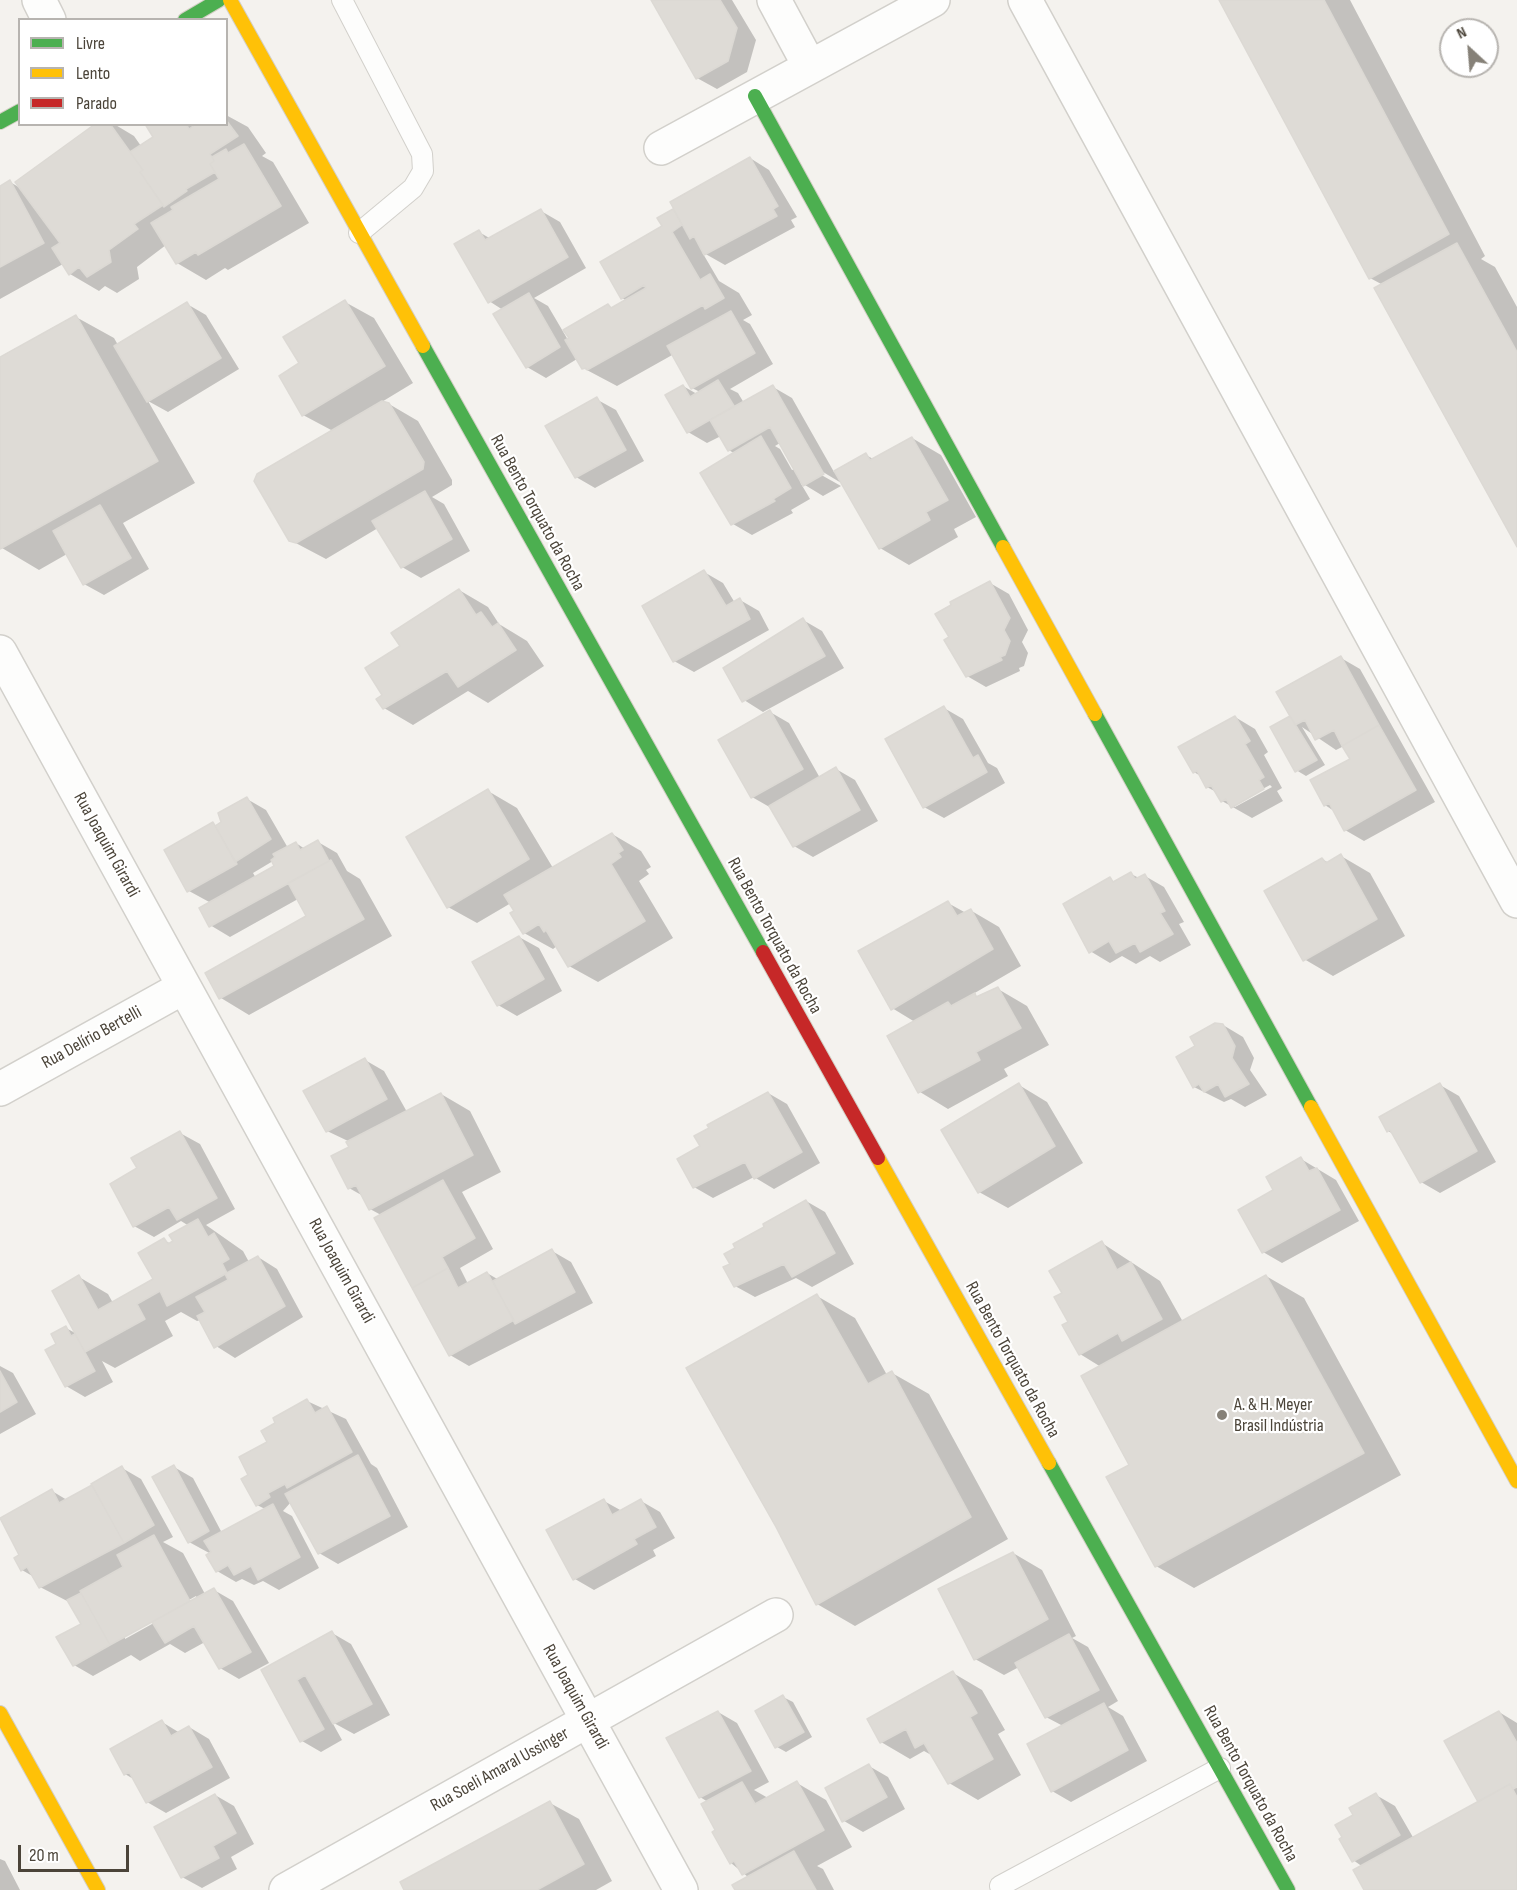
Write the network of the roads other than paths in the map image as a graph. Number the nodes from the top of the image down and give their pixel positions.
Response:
1 (39, 0) edge
2 (219, 0) edge
3 (230, 0) edge
4 (342, 0) edge
5 (774, 0) edge
6 (933, 0) edge
7 (1025, 0) edge
8 (48, 18) edge
9 (188, 18) edge
10 (810, 67) junction
11 (755, 96) junction
12 (18, 112) edge
13 (0, 122) edge
14 (661, 148) dead end
15 (359, 233) junction
16 (0, 652) edge
17 (1517, 901) edge
18 (184, 987) junction
19 (0, 1089) edge
20 (1517, 1481) edge
21 (776, 1615) dead end
22 (0, 1713) edge
23 (588, 1720) junction
24 (1220, 1768) junction
25 (98, 1890) edge
26 (286, 1890) edge
27 (681, 1890) edge
28 (1002, 1890) edge
29 (1288, 1890) edge

1 - 8 street
2 - 9 street
3 - 15 street, Rua Bento Torquato da Rocha
4 - 15 lane
5 - 10 street
6 - 10 street
7 - 17 street
10 - 11 street
11 - 14 street
11 - 20 street
12 - 13 street
15 - 24 street, Rua Bento Torquato da Rocha
16 - 18 street, Rua Joaquim Girardi
18 - 19 street, Rua Delírio Bertelli
18 - 23 street, Rua Joaquim Girardi
21 - 23 street, Rua Soeli Amaral Ussinger
22 - 25 street
23 - 26 street, Rua Soeli Amaral Ussinger
23 - 27 street, Rua Joaquim Girardi
24 - 28 lane
24 - 29 street, Rua Bento Torquato da Rocha

